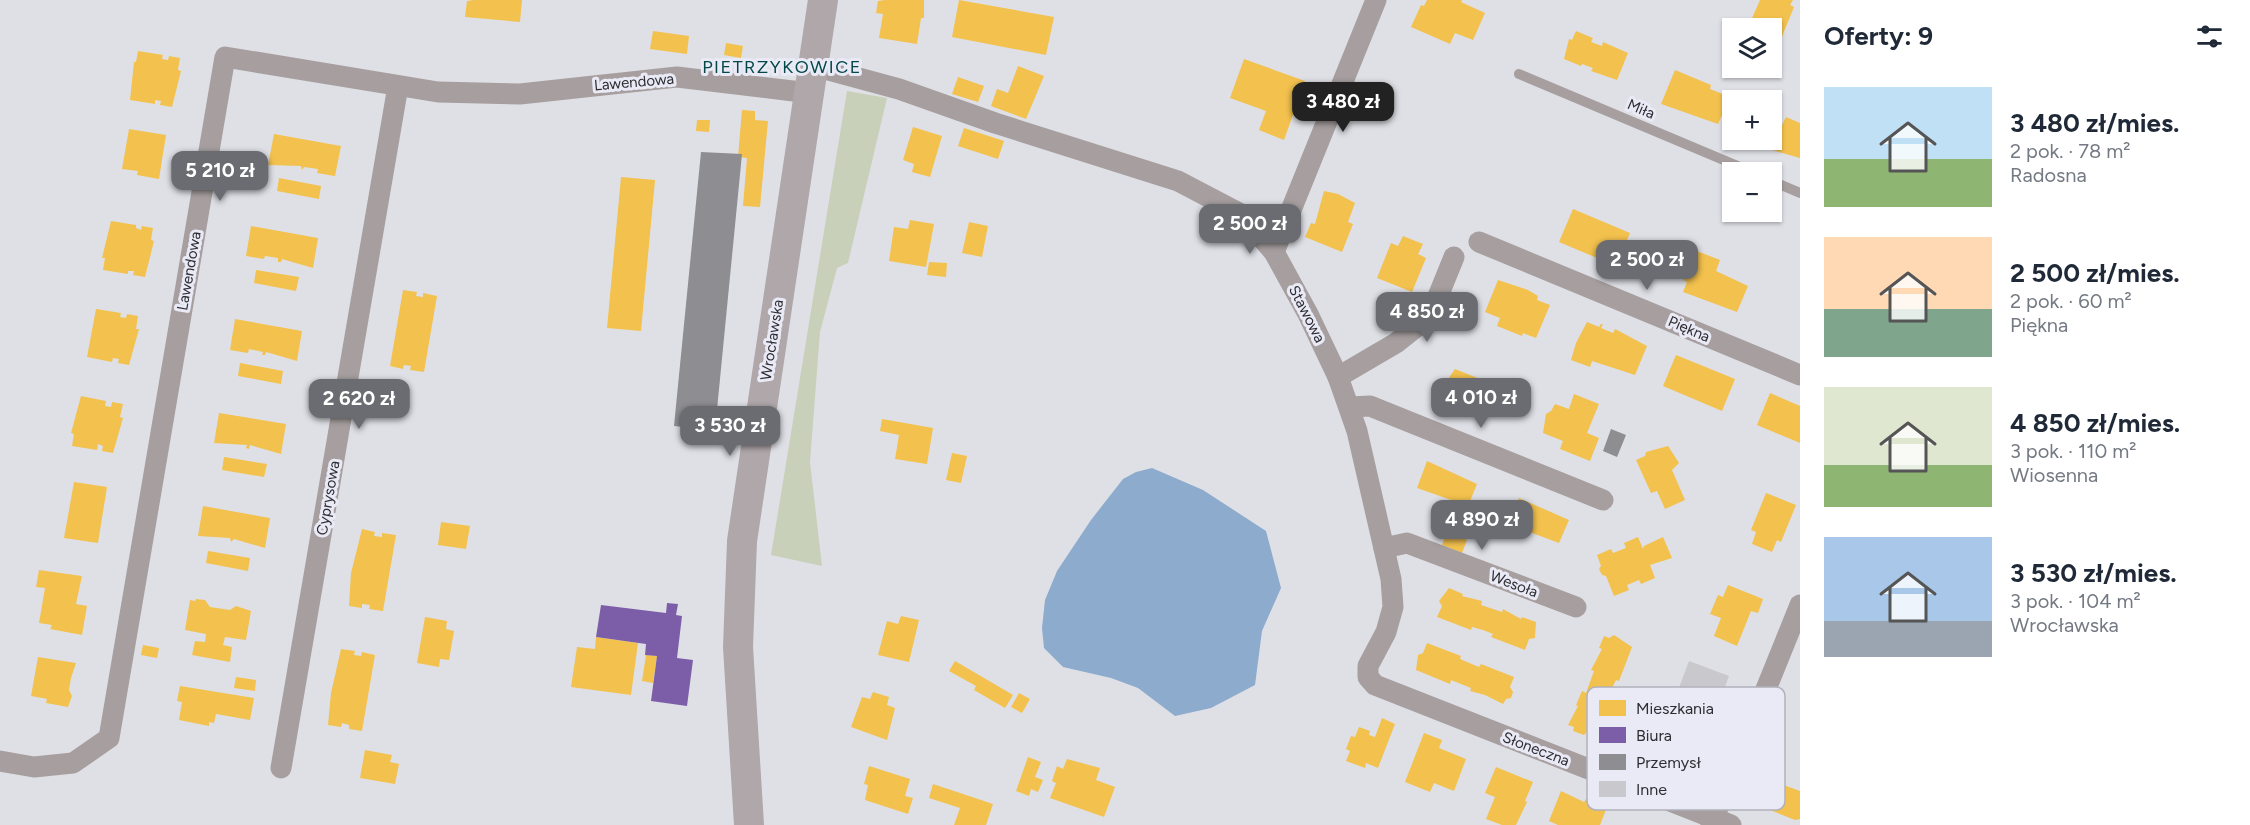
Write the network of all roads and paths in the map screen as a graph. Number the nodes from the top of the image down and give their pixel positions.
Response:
1 (823, 0) edge
2 (1376, 0) edge
3 (1519, 74) dead end
4 (812, 80) junction
5 (398, 86) junction
6 (1728, 162) edge
7 (1782, 185) edge
8 (1800, 193) edge
9 (1479, 242) dead end
10 (1274, 252) junction
11 (1454, 257) dead end
12 (1800, 375) edge
13 (1338, 377) junction
14 (1350, 407) junction
15 (1603, 500) dead end
16 (1384, 548) junction
17 (1800, 605) edge
18 (1576, 607) dead end
19 (1375, 685) joint
20 (1769, 687) edge
21 (0, 761) edge
22 (282, 768) dead end
23 (1587, 770) edge
24 (1686, 810) edge
25 (1718, 823) edge
26 (749, 825) edge

1 - 4 main road, Wrocławska
2 - 10 street
3 - 6 lane, Miła
4 - 5 street, Lawendowa
4 - 10 street, Stawowa
4 - 26 main road, Wrocławska
5 - 21 street, Lawendowa
5 - 22 street, Cyprysowa
7 - 8 lane
9 - 12 street, Piękna
10 - 13 street, Stawowa
11 - 13 street
13 - 14 street, Stawowa
14 - 15 street
14 - 16 street, Stawowa
16 - 18 street, Wesoła
16 - 19 street, Stawowa
17 - 20 street
19 - 23 street, Słoneczna
24 - 25 street, Słoneczna

